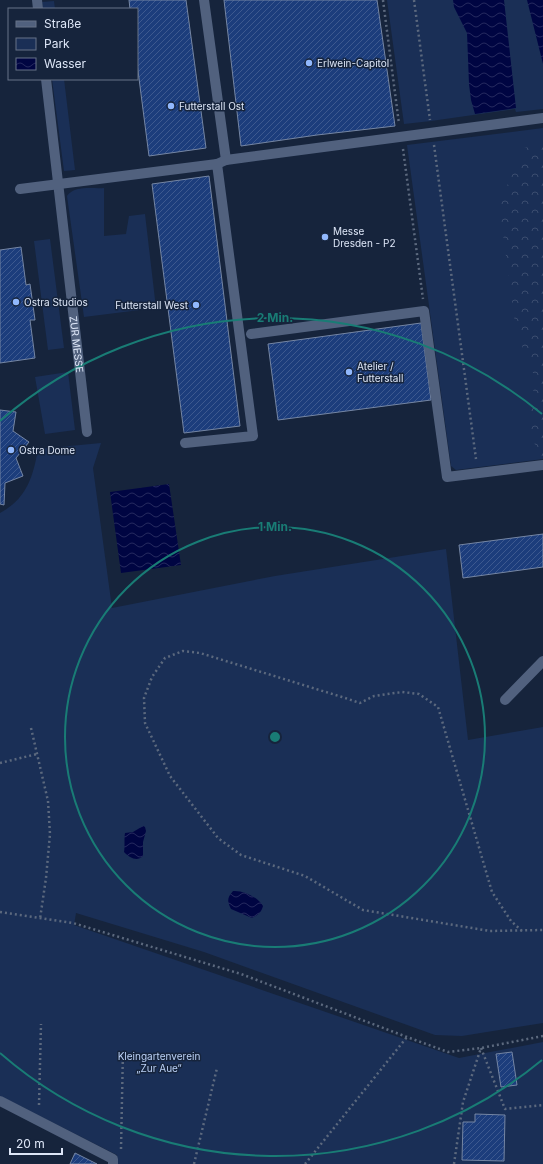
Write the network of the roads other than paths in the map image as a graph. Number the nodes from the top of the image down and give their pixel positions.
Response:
1 (204, 0) edge
2 (46, 80) edge
3 (543, 118) edge
4 (222, 162) junction
5 (58, 184) junction
6 (20, 189) dead end
7 (251, 334) dead end
8 (87, 432) dead end
9 (185, 443) dead end
10 (543, 465) edge
11 (543, 661) edge
12 (504, 700) dead end
13 (0, 1101) edge
14 (113, 1161) edge

1 - 4 lane
2 - 5 lane, ZUR MESSE
3 - 4 lane
4 - 5 lane
4 - 9 lane
5 - 6 lane
5 - 8 lane, ZUR MESSE
7 - 10 lane
11 - 12 lane
13 - 14 lane

